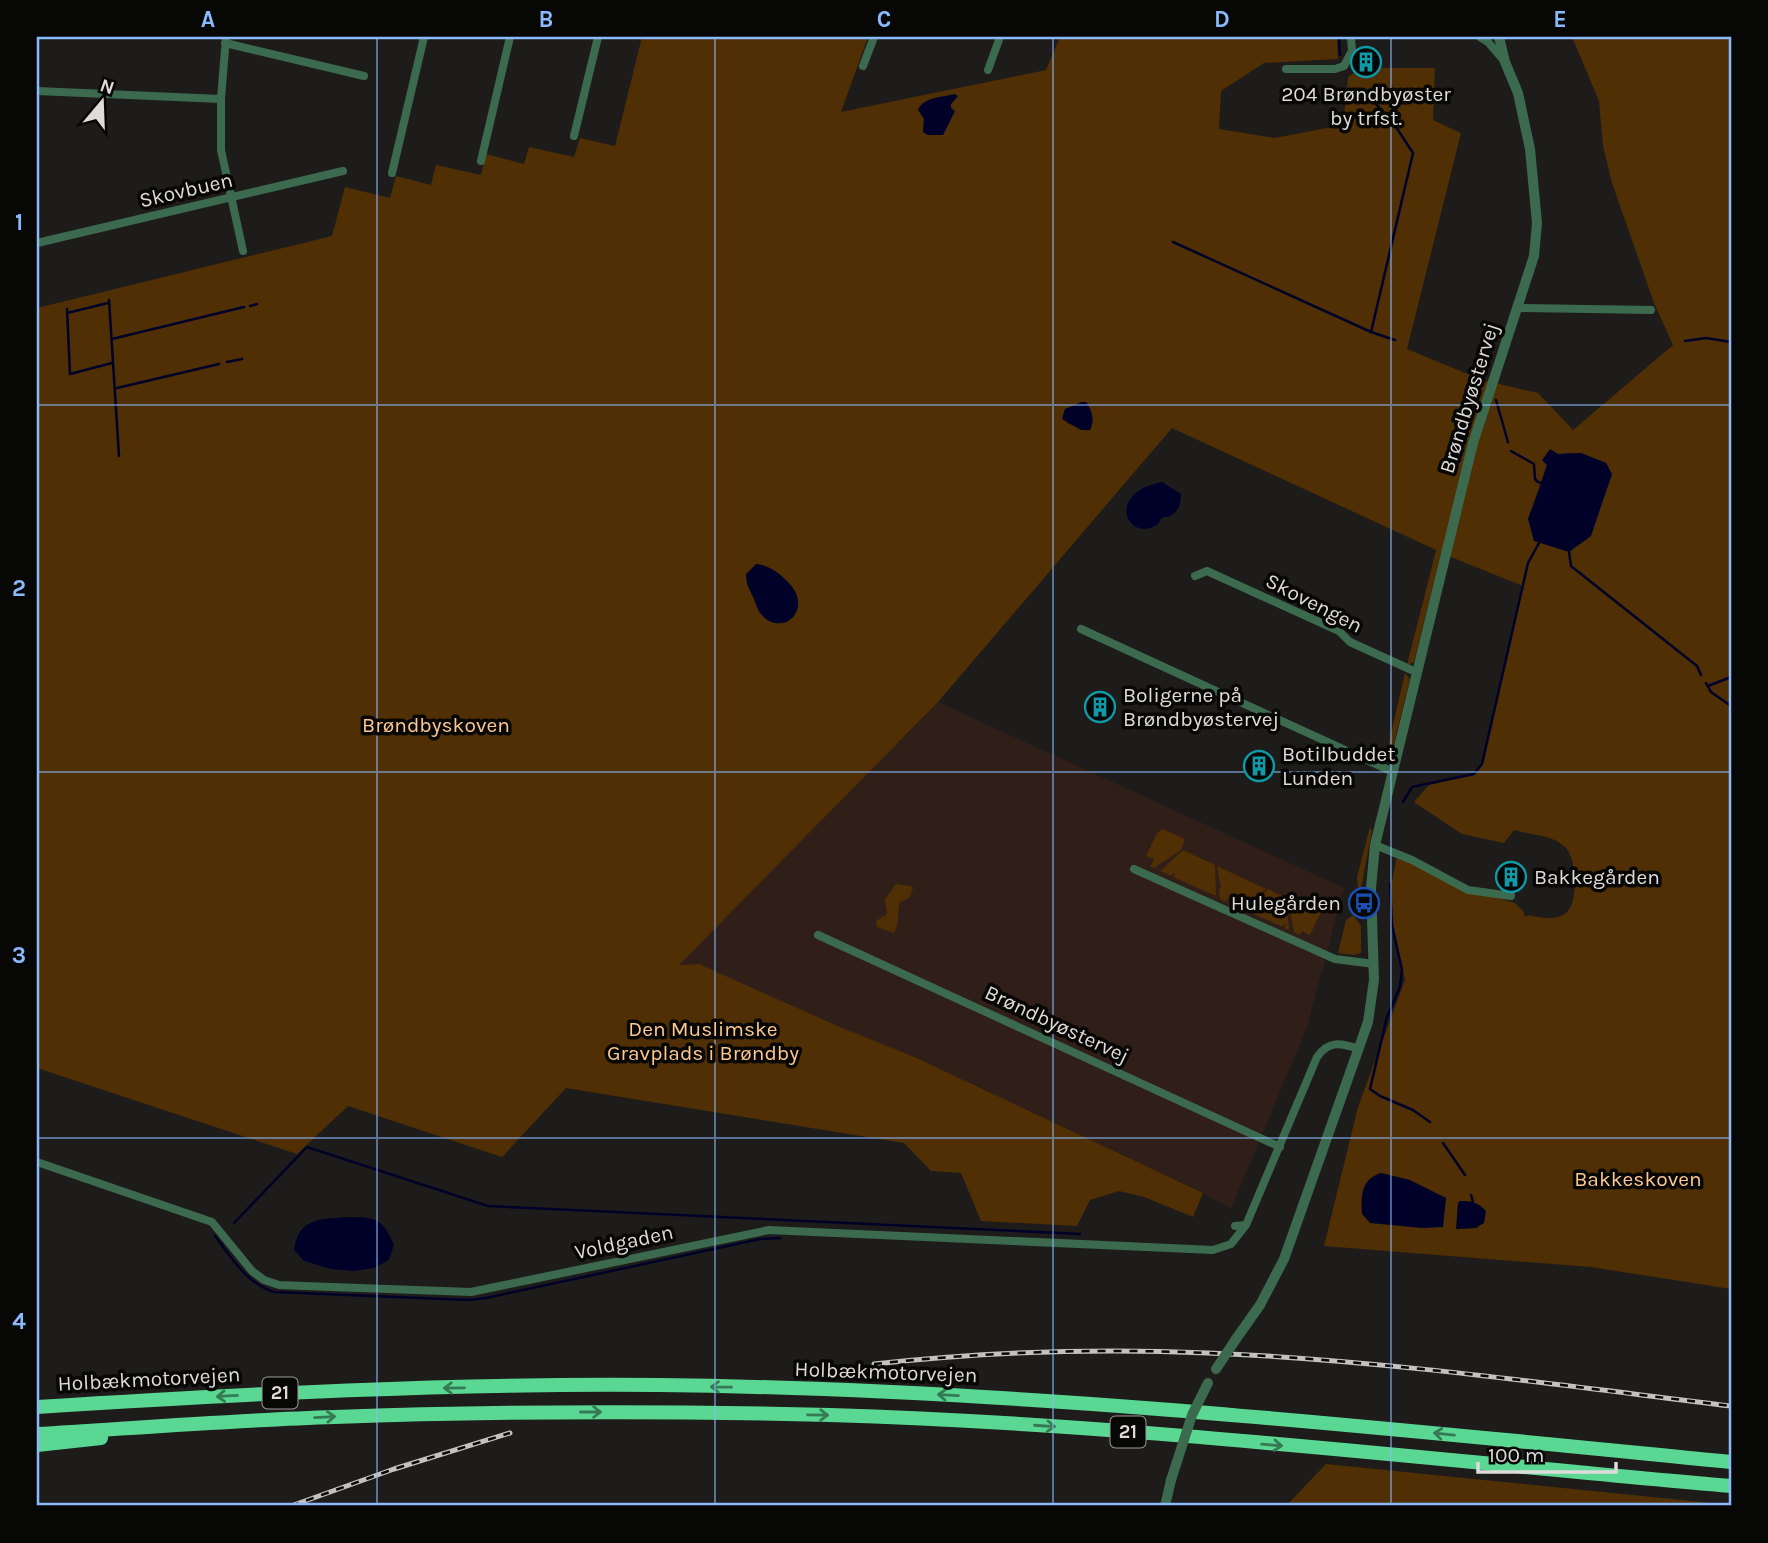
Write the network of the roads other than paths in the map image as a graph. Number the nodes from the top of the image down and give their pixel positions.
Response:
1 (424, 37) edge
2 (510, 37) edge
3 (598, 37) edge
4 (874, 37) edge
5 (1000, 37) edge
6 (1351, 37) edge
7 (1480, 37) edge
8 (1499, 37) edge
9 (226, 40) edge
10 (1505, 62) junction
11 (863, 66) dead end
12 (1286, 69) dead end
13 (988, 70) dead end
14 (364, 76) dead end
15 (37, 91) edge
16 (221, 99) junction
17 (574, 136) dead end
18 (481, 161) dead end
19 (343, 171) dead end
20 (393, 173) dead end
21 (230, 198) junction
22 (37, 243) edge
23 (243, 251) dead end
24 (1517, 308) junction
25 (1651, 310) dead end
26 (1195, 576) dead end
27 (1081, 629) dead end
28 (1416, 672) junction
29 (1393, 772) junction
30 (1375, 845) junction
31 (1134, 869) dead end
32 (1511, 896) dead end
33 (818, 935) dead end
34 (1374, 964) junction
35 (1359, 1049) junction
36 (1280, 1147) junction
37 (37, 1162) edge
38 (1245, 1225) junction
39 (1235, 1226) dead end
40 (37, 1405) edge
41 (155, 1427) junction
42 (37, 1434) edge
43 (37, 1445) edge
44 (1731, 1462) edge
45 (1731, 1486) edge
46 (1165, 1506) edge

1 - 20 street
2 - 18 street
3 - 17 street
4 - 11 street
5 - 13 street
6 - 12 street
7 - 10 street
8 - 10 street, Brøndbyøstervej
9 - 14 street
9 - 16 street
10 - 24 street, Brøndbyøstervej
15 - 16 street
16 - 21 street
19 - 21 street, Skovbuen
21 - 22 street, Skovbuen
21 - 23 street
24 - 25 street
24 - 28 street, Brøndbyøstervej
26 - 28 street, Skovengen
27 - 29 street
28 - 29 street, Brøndbyøstervej
29 - 30 street, Brøndbyøstervej
30 - 32 street
30 - 34 street, Brøndbyøstervej
31 - 34 street
33 - 36 street, Brøndbyøstervej
34 - 35 street, Brøndbyøstervej
35 - 36 street
35 - 46 street, Brøndbyøstervej, bridge
36 - 38 street
37 - 38 street, Voldgaden
38 - 39 street
44 -> 40 highway, Holbækmotorvejen / 21
41 - 42 highway, 21
41 - 43 highway
41 -> 45 highway, 21

